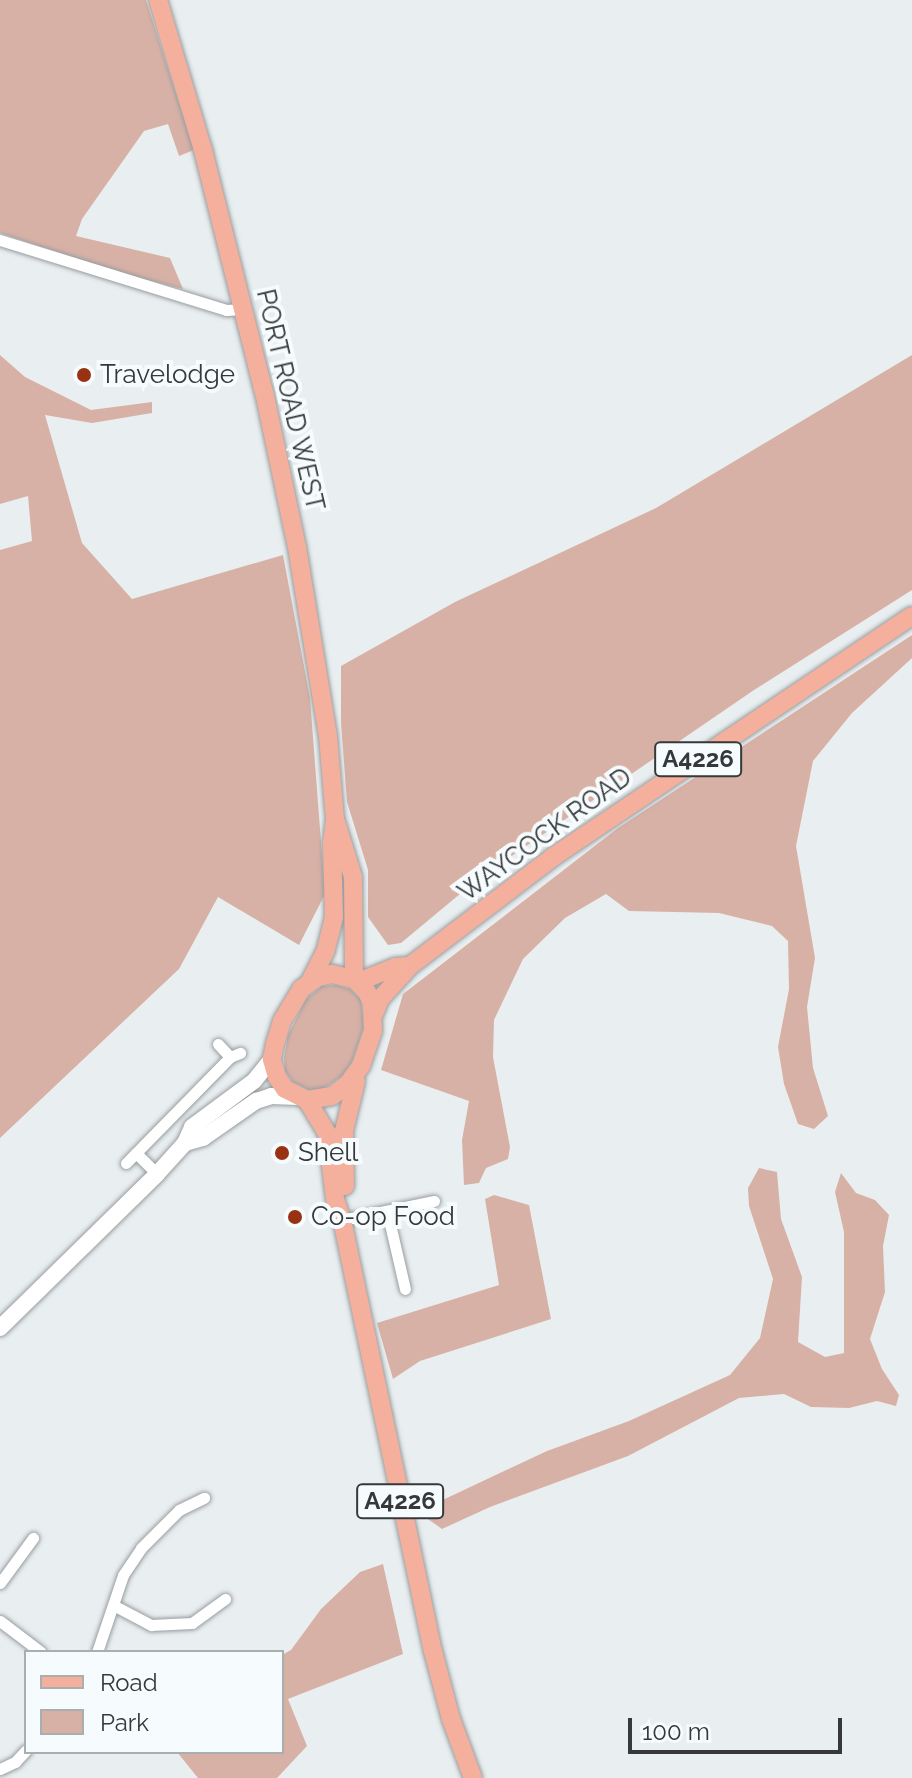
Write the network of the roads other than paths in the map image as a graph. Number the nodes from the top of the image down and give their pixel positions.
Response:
1 (158, 0) edge
2 (0, 240) edge
3 (244, 309) junction
4 (912, 616) edge
5 (335, 819) junction
6 (410, 966) junction
7 (310, 981) junction
8 (356, 981) junction
9 (374, 1014) junction
10 (218, 1044) dead end
11 (272, 1059) junction
12 (361, 1066) junction
13 (302, 1099) junction
14 (185, 1143) junction
15 (136, 1153) junction
16 (126, 1163) dead end
17 (157, 1174) junction
18 (434, 1201) dead end
19 (387, 1211) junction
20 (342, 1220) junction
21 (405, 1289) dead end
22 (0, 1328) edge
23 (204, 1498) dead end
24 (33, 1538) dead end
25 (0, 1583) edge
26 (225, 1599) dead end
27 (115, 1606) junction
28 (0, 1621) edge
29 (38, 1650) edge
30 (98, 1650) edge
31 (24, 1752) edge
32 (0, 1769) edge
33 (473, 1778) edge

1 - 3 main road, PORT ROAD WEST
2 - 3 street
3 - 5 main road, PORT ROAD WEST
4 - 6 main road, WAYCOCK ROAD / A4226
5 - 7 main road, PORT ROAD WEST
5 - 8 main road, PORT ROAD WEST
6 - 8 main road, WAYCOCK ROAD / A4226
6 - 9 main road, WAYCOCK ROAD / A4226
7 - 8 main road
7 - 11 main road
8 - 9 main road
9 - 12 main road
10 - 15 street
11 - 13 main road
11 - 14 main road
12 - 13 main road
12 - 20 main road, A4226
13 - 14 main road
13 - 20 main road, A4226
14 - 17 main road
15 - 16 street
15 - 17 street
17 - 22 main road
18 - 19 street
19 - 20 street
19 - 21 street
20 - 33 main road, A4226
23 - 27 street
24 - 25 street
26 - 27 street
27 - 30 street
28 - 29 street
31 - 32 street

